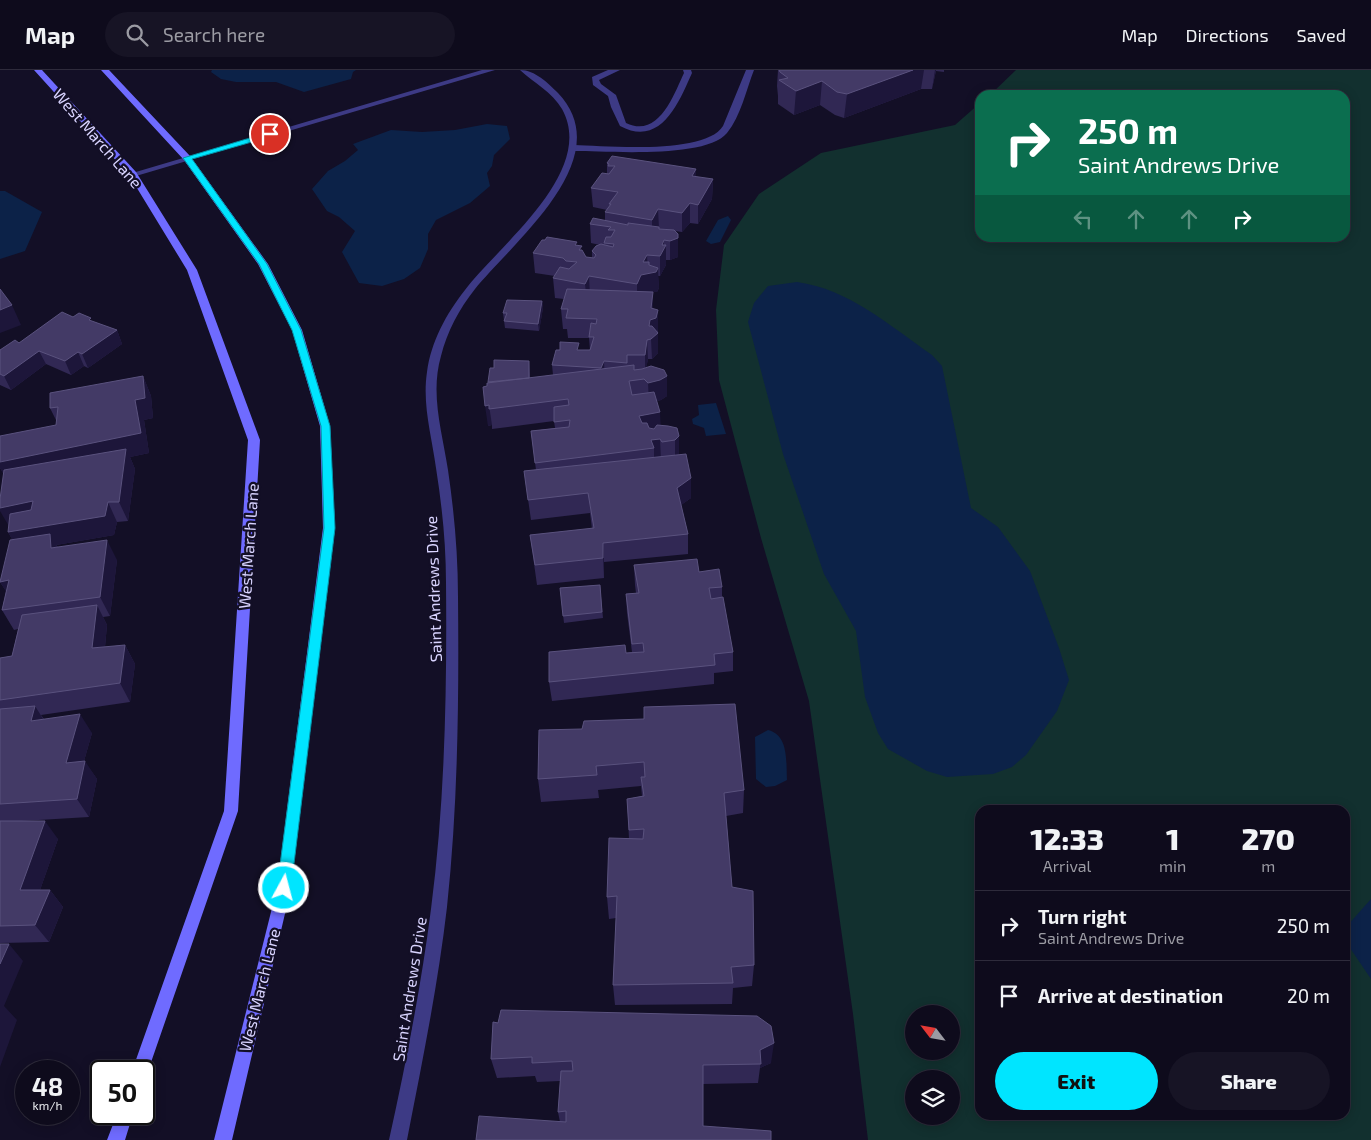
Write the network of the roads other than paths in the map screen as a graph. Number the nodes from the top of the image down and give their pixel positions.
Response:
1 (38, 70) edge
2 (105, 70) edge
3 (491, 70) edge
4 (524, 70) edge
5 (616, 70) edge
6 (687, 70) edge
7 (750, 70) edge
8 (638, 129) junction
9 (574, 148) junction
10 (635, 148) junction
11 (187, 158) junction
12 (133, 174) junction
13 (144, 1060) edge
14 (121, 1125) edge
15 (116, 1140) edge
16 (223, 1140) edge
17 (398, 1140) edge

1 - 12 main road, West March Lane
2 - 11 main road, West March Lane
3 - 11 street
4 - 9 street, Saint Andrews Drive
5 - 8 street
6 - 8 street
7 - 10 street
8 - 10 street
9 - 10 street
9 - 17 street, Saint Andrews Drive
11 - 12 street
11 - 16 main road, West March Lane
12 - 13 main road, West March Lane
14 - 15 main road

